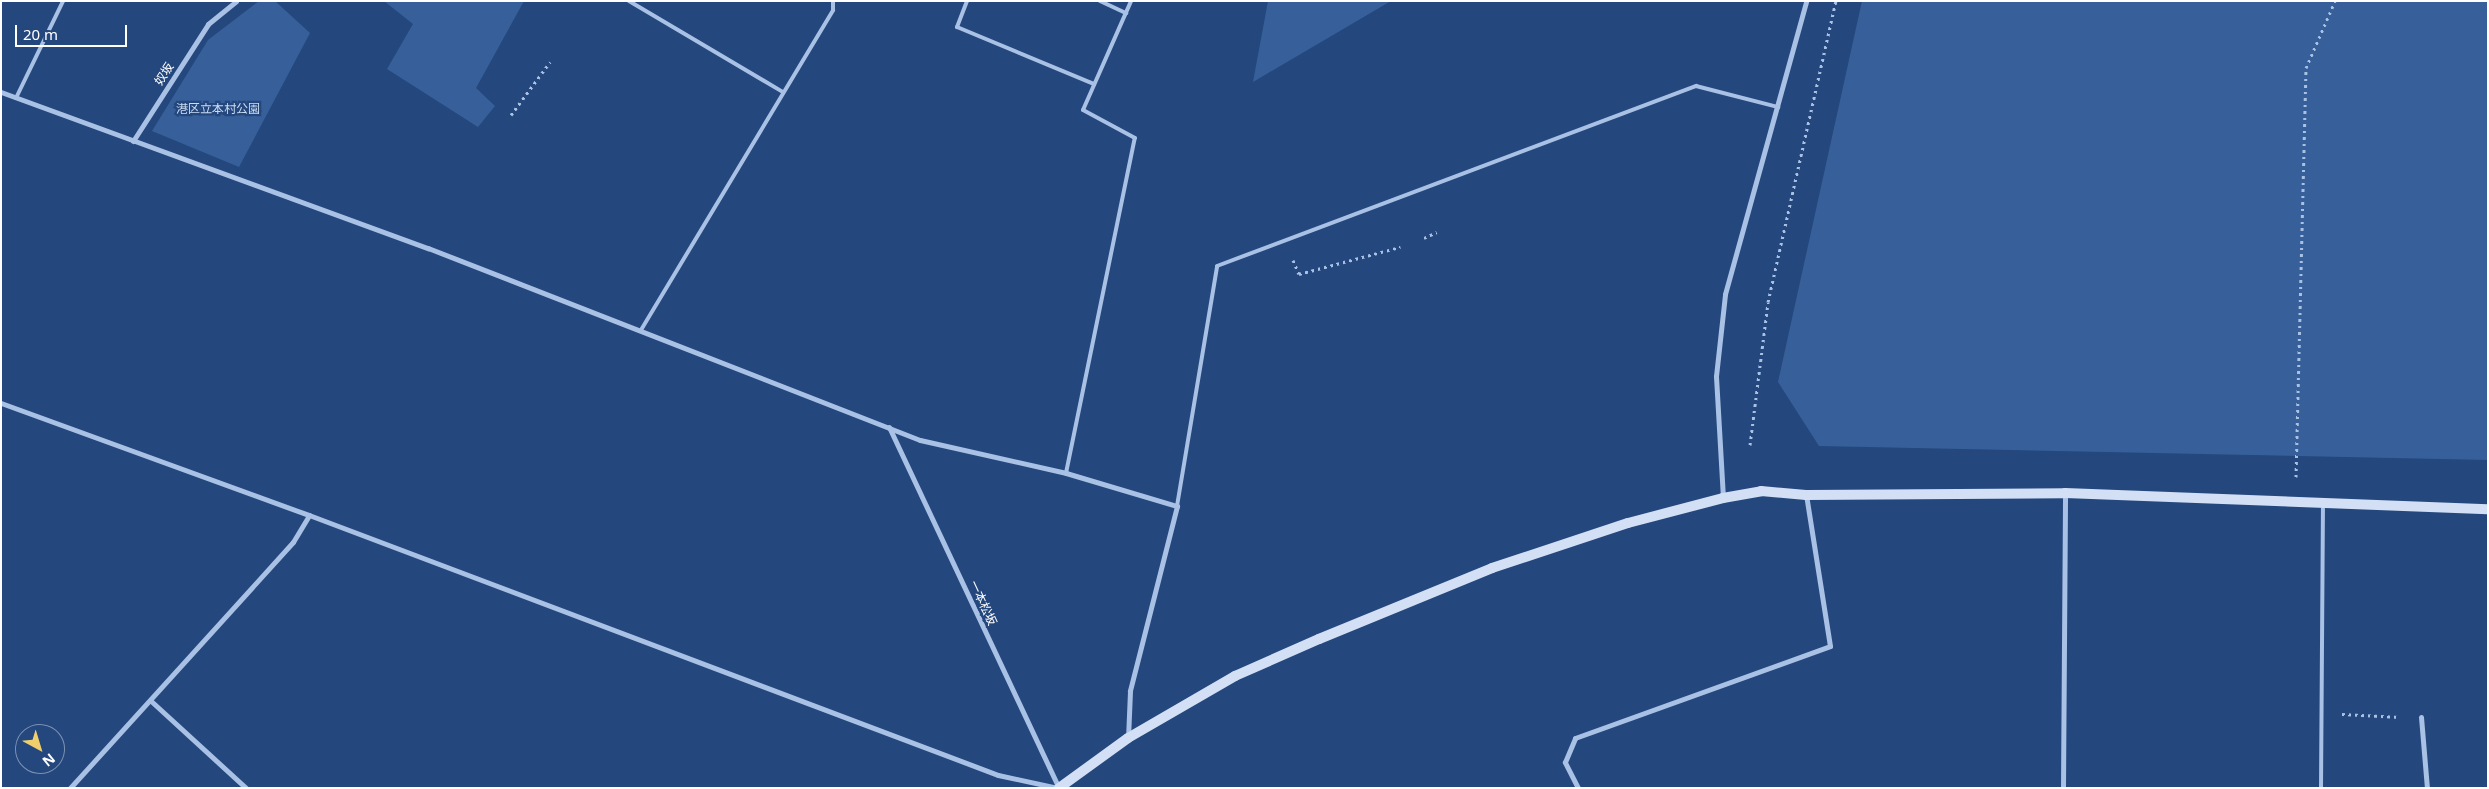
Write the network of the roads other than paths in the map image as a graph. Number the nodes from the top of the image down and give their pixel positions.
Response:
1 (63, 1) edge
2 (236, 1) edge
3 (630, 1) edge
4 (833, 1) edge
5 (967, 1) edge
6 (1100, 1) edge
7 (1131, 1) edge
8 (1806, 1) edge
9 (1126, 13) junction
10 (1094, 84) junction
11 (1, 92) edge
12 (783, 92) junction
13 (16, 98) junction
14 (1778, 107) junction
15 (133, 141) junction
16 (641, 330) junction
17 (2, 405) edge
18 (889, 427) junction
19 (1066, 473) junction
20 (2065, 494) junction
21 (1806, 495) junction
22 (1723, 498) junction
23 (2323, 505) junction
24 (1177, 506) junction
25 (2488, 509) edge
26 (309, 515) junction
27 (151, 701) junction
28 (2421, 717) road end
29 (1128, 738) junction
30 (70, 788) edge
31 (246, 788) edge
32 (1058, 788) edge
33 (1578, 788) edge
34 (2063, 788) edge
35 (2321, 788) edge
36 (2427, 788) edge

1 - 13 lane
2 - 15 street, 奴坂
3 - 12 lane
4 - 12 lane
5 - 10 lane
6 - 9 lane
7 - 9 lane
8 - 14 street
9 - 10 lane
10 - 19 lane
11 - 13 street
12 - 16 lane
13 - 15 street
14 - 22 street
14 - 24 lane
15 - 16 street
16 - 18 street
17 - 26 street
18 - 19 street
18 - 32 street, 一本松坂
19 - 24 street
20 - 21 street
20 - 23 street
20 - 34 street
21 - 22 street
21 - 33 street
22 - 29 street
23 - 25 street
23 - 35 lane
24 - 29 street
26 - 27 street
26 - 32 street
27 - 30 street
27 - 31 street
28 - 36 street
29 - 32 street

